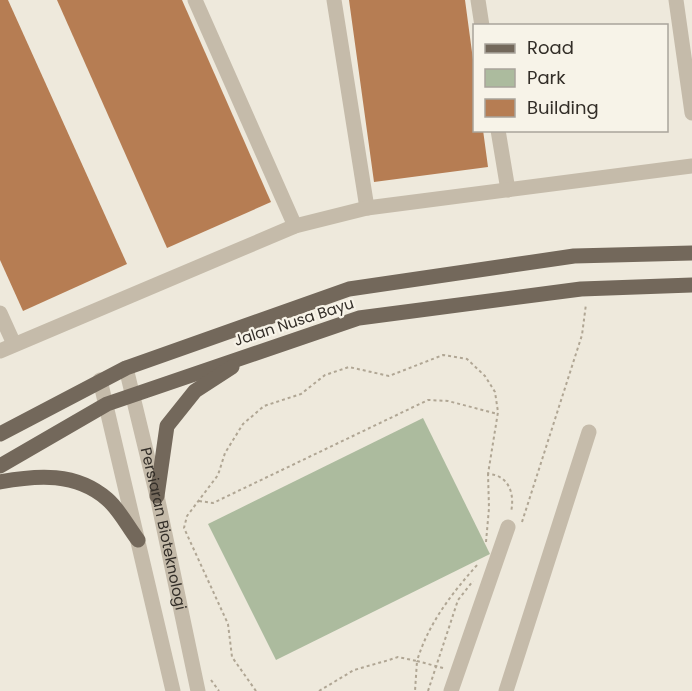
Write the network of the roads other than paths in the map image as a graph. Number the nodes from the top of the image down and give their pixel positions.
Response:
1 (195, 0) edge
2 (334, 0) edge
3 (478, 0) edge
4 (676, 0) edge
5 (482, 24) edge
6 (692, 113) edge
7 (498, 132) edge
8 (692, 166) edge
9 (508, 190) junction
10 (367, 208) junction
11 (296, 226) junction
12 (692, 253) edge
13 (692, 285) edge
14 (0, 313) edge
15 (15, 344) junction
16 (0, 351) edge
17 (252, 354) junction
18 (126, 368) junction
19 (100, 380) junction
20 (133, 394) junction
21 (107, 404) junction
22 (589, 432) dead end
23 (0, 434) edge
24 (0, 466) edge
25 (0, 482) edge
26 (157, 496) junction
27 (508, 527) road end
28 (138, 540) junction
29 (173, 691) edge
30 (198, 691) edge
31 (451, 691) edge
32 (506, 691) edge

1 - 11 street
2 - 10 street
3 - 5 street
4 - 6 street
7 - 9 street
8 - 9 street
9 - 10 street
10 - 11 street
11 - 15 street
12 - 18 main road, Jalan Nusa Bayu
13 - 17 main road, Jalan Nusa Bayu
14 - 15 street
15 - 16 street
17 - 20 main road, Jalan Nusa Bayu
17 - 26 main road
18 - 19 main road, Jalan Nusa Bayu
18 - 20 street, Persiaran Bioteknologi
19 - 21 street, Persiaran Bioteknologi
19 - 23 main road, Jalan Nusa Bayu
20 - 21 main road, Jalan Nusa Bayu
20 - 26 street, Persiaran Bioteknologi
21 - 24 main road, Jalan Nusa Bayu
21 - 28 street, Persiaran Bioteknologi
22 - 32 street
25 - 28 main road
26 - 30 street, Persiaran Bioteknologi
27 - 31 street
28 - 29 street, Persiaran Bioteknologi

